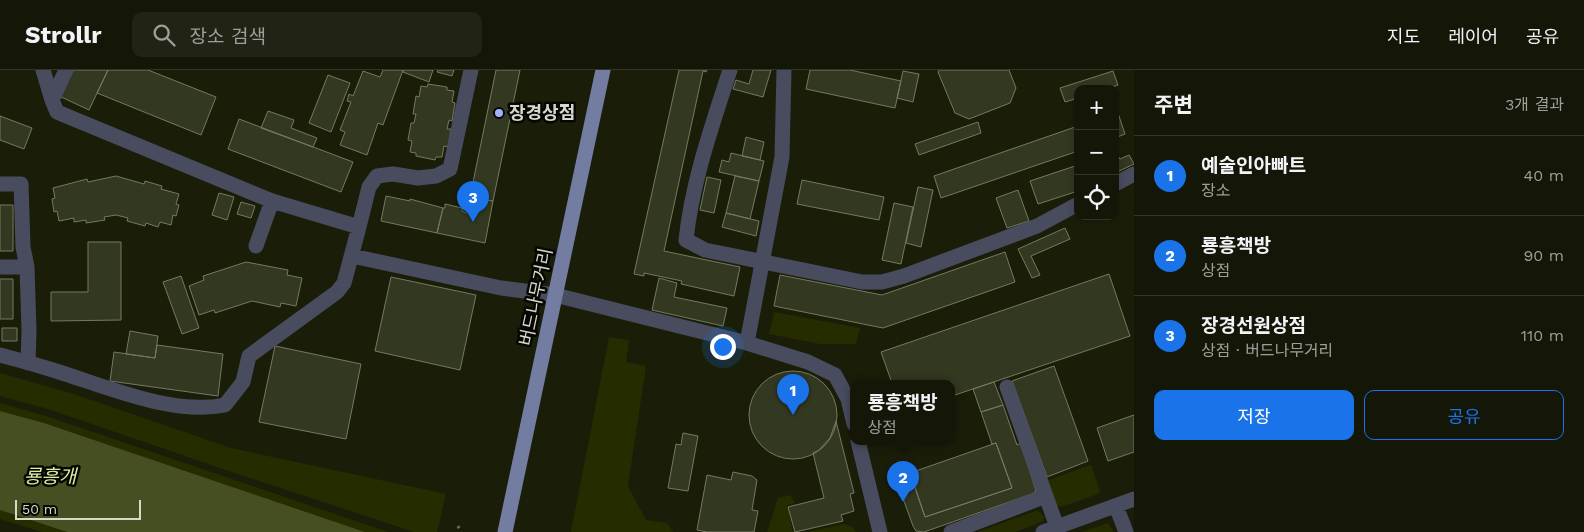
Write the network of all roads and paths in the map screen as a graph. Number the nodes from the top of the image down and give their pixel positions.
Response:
1 (43, 70) edge
2 (66, 70) edge
3 (472, 70) edge
4 (603, 70) edge
5 (730, 70) edge
6 (784, 70) edge
7 (52, 100) junction
8 (1134, 174) edge
9 (1119, 182) edge
10 (0, 184) edge
11 (272, 200) junction
12 (1074, 206) edge
13 (359, 227) junction
14 (256, 246) dead end
15 (352, 256) junction
16 (762, 262) junction
17 (0, 267) edge
18 (27, 267) junction
19 (555, 295) junction
20 (747, 343) junction
21 (0, 355) edge
22 (28, 363) junction
23 (1007, 388) dead end
24 (850, 407) edge
25 (859, 445) edge
26 (1046, 496) junction
27 (1134, 498) edge
28 (1116, 506) junction
29 (458, 526) dead end
30 (1050, 530) edge
31 (461, 532) edge
32 (505, 532) edge
33 (880, 532) edge
34 (951, 532) edge
35 (1126, 532) edge

1 - 7 street
2 - 7 street
3 - 13 street
4 - 19 main road, 버드나무거리
5 - 16 street
6 - 16 street
7 - 11 street
8 - 9 street
10 - 18 street
11 - 13 street
11 - 14 street
12 - 16 street
13 - 15 street
15 - 19 street
15 - 22 street
16 - 20 street
17 - 18 street
18 - 22 street
19 - 20 street
19 - 32 main road, 버드나무거리
20 - 24 street
21 - 22 street
23 - 26 street
25 - 33 street
26 - 30 street
26 - 34 street
27 - 28 street
28 - 30 street
28 - 35 street
29 - 31 path

